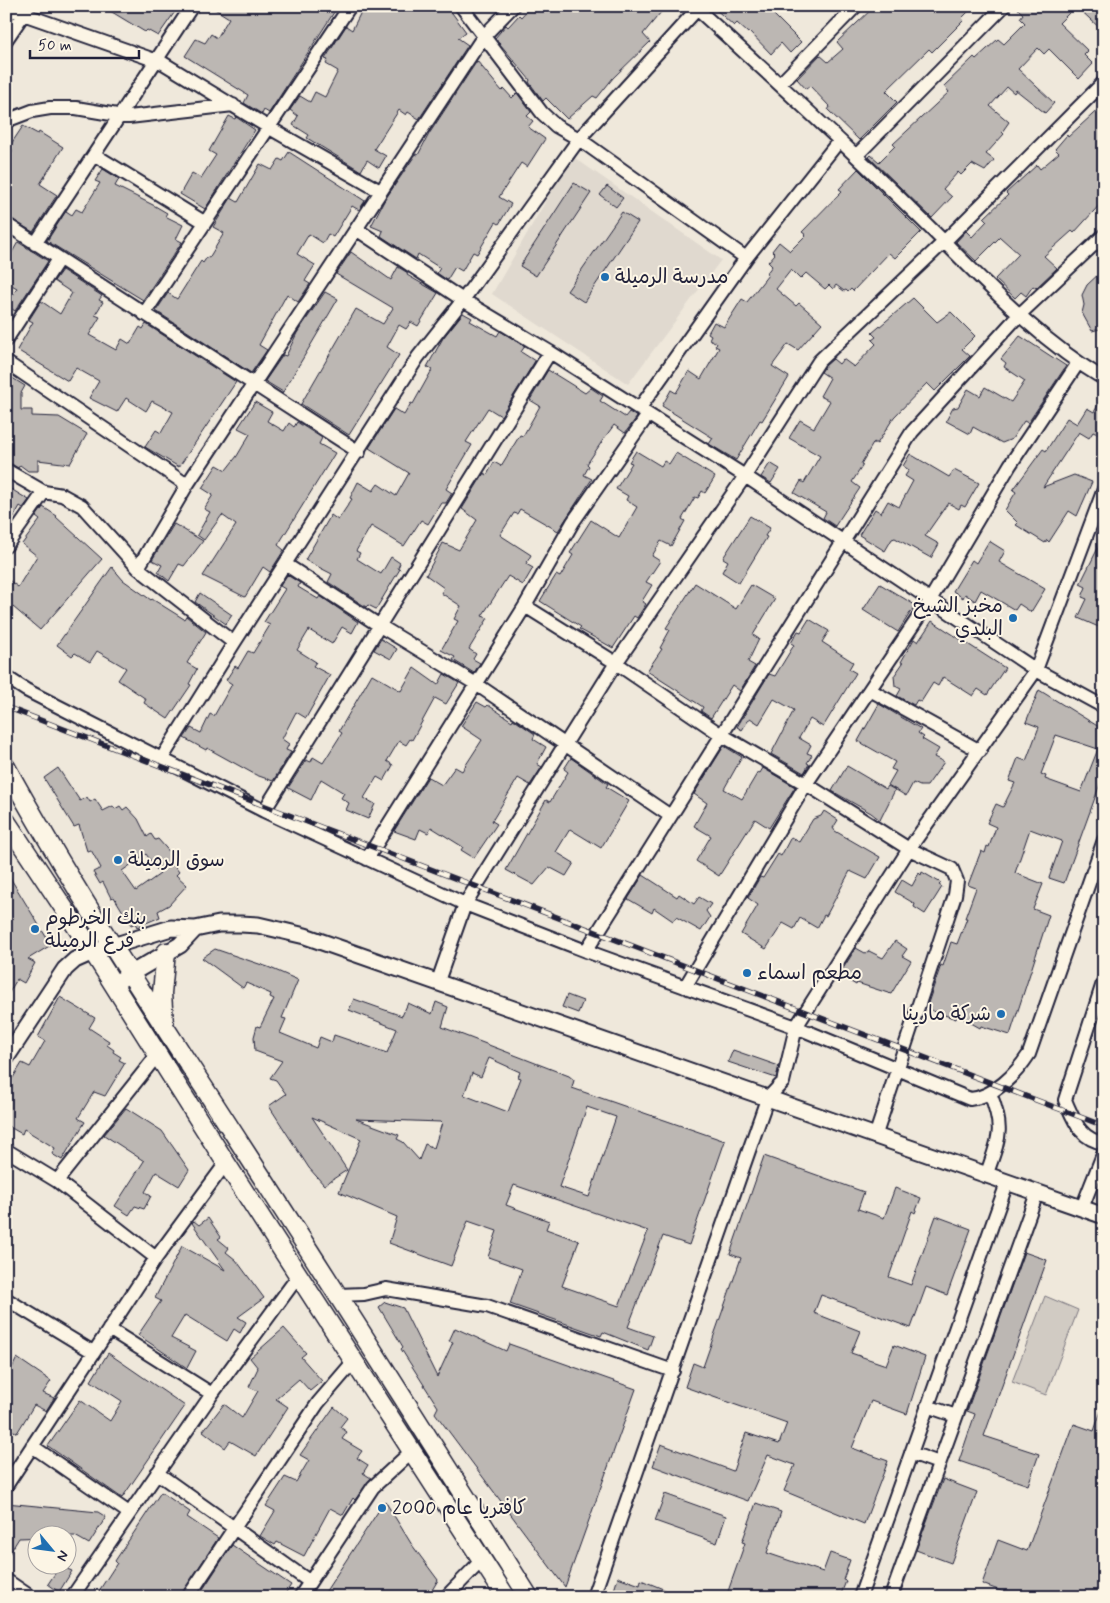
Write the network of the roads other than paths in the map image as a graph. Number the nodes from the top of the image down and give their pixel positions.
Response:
1 (192, 6) edge
2 (350, 6) edge
3 (461, 6) edge
4 (512, 6) edge
5 (856, 6) edge
6 (1004, 6) edge
7 (6, 8) edge
8 (699, 8) edge
9 (26, 11) edge
10 (483, 37) junction
11 (6, 40) edge
12 (158, 61) junction
13 (1104, 82) edge
14 (780, 84) junction
15 (233, 105) junction
16 (121, 116) junction
17 (6, 121) edge
18 (268, 127) junction
19 (579, 139) junction
20 (839, 141) junction
21 (95, 155) junction
22 (856, 156) junction
23 (380, 191) junction
24 (204, 222) junction
25 (6, 224) edge
26 (356, 229) junction
27 (1104, 235) edge
28 (944, 242) junction
29 (35, 244) junction
30 (746, 258) junction
31 (59, 259) junction
32 (463, 300) junction
33 (144, 314) junction
34 (1018, 316) junction
35 (6, 340) edge
36 (550, 352) junction
37 (6, 362) edge
38 (1078, 363) junction
39 (1104, 379) edge
40 (253, 384) junction
41 (643, 412) junction
42 (359, 452) junction
43 (6, 470) edge
44 (746, 476) junction
45 (187, 485) junction
46 (1104, 489) edge
47 (44, 492) junction
48 (842, 542) junction
49 (6, 546) edge
50 (285, 564) junction
51 (138, 568) junction
52 (930, 600) junction
53 (525, 606) junction
54 (380, 626) junction
55 (234, 642) junction
56 (616, 663) junction
57 (1036, 670) junction
58 (6, 677) edge
59 (476, 684) junction
60 (870, 690) junction
61 (1104, 707) edge
62 (720, 734) junction
63 (566, 744) junction
64 (980, 750) junction
65 (162, 758) junction
66 (6, 767) edge
67 (806, 784) junction
68 (264, 811) junction
69 (669, 815) junction
70 (7, 826) edge
71 (1104, 840) edge
72 (909, 850) junction
73 (367, 859) junction
74 (464, 904) junction
75 (195, 929) junction
76 (112, 945) junction
77 (586, 951) junction
78 (93, 952) junction
79 (166, 952) junction
80 (130, 974) junction
81 (1104, 980) edge
82 (438, 982) junction
83 (113, 984) junction
84 (685, 986) junction
85 (164, 1025) junction
86 (796, 1026) junction
87 (158, 1054) junction
88 (6, 1058) edge
89 (897, 1069) junction
90 (990, 1093) junction
91 (767, 1099) junction
92 (875, 1137) junction
93 (1104, 1143) edge
94 (6, 1150) edge
95 (1104, 1152) edge
96 (226, 1163) junction
97 (986, 1176) junction
98 (57, 1181) junction
99 (1007, 1183) junction
100 (1037, 1194) junction
101 (1082, 1208) junction
102 (1104, 1216) edge
103 (156, 1258) junction
104 (299, 1275) junction
105 (338, 1295) junction
106 (6, 1299) edge
107 (109, 1329) junction
108 (93, 1352) junction
109 (354, 1361) junction
110 (673, 1371) junction
111 (212, 1394) junction
112 (927, 1406) junction
113 (956, 1416) junction
114 (32, 1446) junction
115 (412, 1451) junction
116 (911, 1453) junction
117 (939, 1463) junction
118 (157, 1473) junction
119 (6, 1486) edge
120 (129, 1513) junction
121 (233, 1527) junction
122 (482, 1560) junction
123 (6, 1580) edge
124 (310, 1582) junction
125 (26, 1596) edge
126 (72, 1597) edge
127 (188, 1597) edge
128 (300, 1597) edge
129 (446, 1597) edge
130 (506, 1597) edge
131 (529, 1597) edge
132 (592, 1597) edge
133 (860, 1597) edge
134 (891, 1597) edge

1 - 12 street
2 - 18 street
3 - 10 street
4 - 10 street
5 - 14 street
6 - 22 street
7 - 9 street
8 - 14 street
8 - 19 street
9 - 11 street
9 - 12 street
10 - 19 street
10 - 23 street
12 - 15 street
12 - 16 street
13 - 28 street
14 - 20 street
15 - 16 street
15 - 18 street
16 - 17 street
16 - 21 street
18 - 23 street
18 - 24 street
19 - 30 street
19 - 32 street
20 - 22 street
20 - 30 street
21 - 24 street
21 - 29 street
22 - 28 street
23 - 26 street
24 - 33 street
25 - 29 street
26 - 32 street
26 - 40 street
27 - 34 street
28 - 34 street
28 - 44 street
29 - 31 street
30 - 41 street
31 - 33 street
31 - 35 street
32 - 36 street
32 - 42 street
33 - 40 street
34 - 38 street
34 - 48 street
36 - 41 street
36 - 54 street
37 - 45 street
38 - 39 street
38 - 52 street
40 - 42 street
40 - 45 street
41 - 44 street
41 - 53 street
42 - 50 street
43 - 47 street
44 - 48 street
44 - 56 street
45 - 51 street
46 - 57 street
47 - 49 street
47 - 51 street
48 - 52 street
48 - 62 street
50 - 54 street
50 - 55 street
51 - 55 street
52 - 57 street
52 - 60 street
53 - 56 street
53 - 59 street
54 - 59 street
54 - 68 street
55 - 65 street
56 - 62 street
56 - 63 street
57 - 61 street
57 - 64 street
58 - 65 street
59 - 63 street
59 - 73 street
60 - 64 street
60 - 67 street
62 - 67 street
62 - 69 street
63 - 69 street
63 - 74 street
64 - 72 street
65 - 68 street
66 - 76 main road
67 - 72 street
67 - 84 street
68 - 73 street
69 - 77 street
70 - 78 main road
71 - 90 street
72 - 86 street
72 - 89 street
73 - 74 street
74 - 77 street
74 - 82 street
75 - 76 street
75 - 79 street
75 - 82 street
76 - 78 street
76 - 80 main road
77 - 84 street
78 - 83 main road
78 - 88 street
79 - 80 street
79 - 85 main road
80 - 83 street
80 - 85 main road
81 - 93 street
82 - 91 street
83 - 87 main road
84 - 86 street
85 - 105 main road
86 - 89 street
86 - 91 street
87 - 96 main road
87 - 98 street
89 - 90 street
89 - 92 street
90 - 97 street
91 - 92 street
91 - 110 street
92 - 97 street
94 - 98 street
95 - 101 street
96 - 103 street
96 - 104 main road
97 - 99 street
98 - 103 street
99 - 100 street
99 - 112 street
100 - 101 street
100 - 113 street
101 - 102 street
103 - 107 street
104 - 109 main road
104 - 111 street
105 - 110 street
105 - 131 main road
106 - 108 street
107 - 108 street
107 - 111 street
108 - 114 street
109 - 115 main road
109 - 121 street
110 - 132 street
111 - 118 street
112 - 113 street
112 - 116 street
113 - 117 street
114 - 119 street
114 - 120 street
115 - 122 main road
115 - 124 street
116 - 117 street
116 - 133 street
117 - 134 street
118 - 120 street
118 - 121 street
120 - 126 street
121 - 124 street
121 - 127 street
122 - 129 street
122 - 130 main road
123 - 125 street
124 - 128 street

